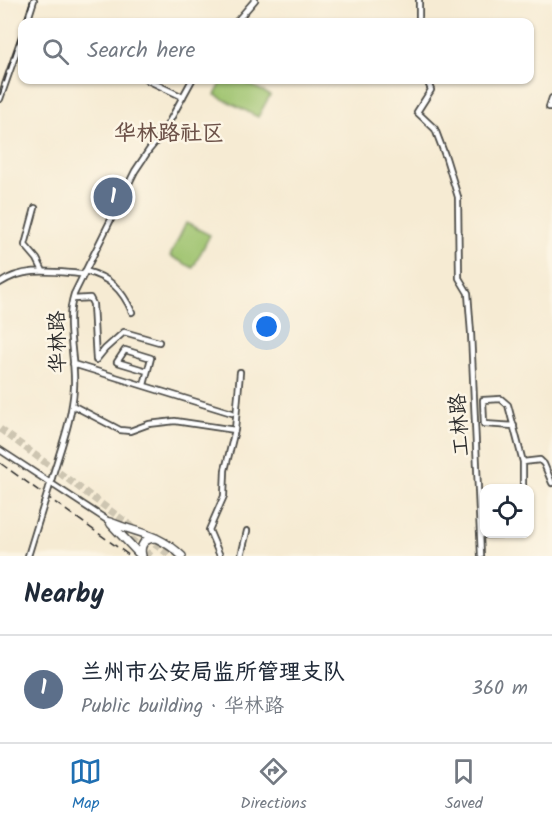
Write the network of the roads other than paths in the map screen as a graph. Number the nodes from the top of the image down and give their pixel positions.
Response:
1 (34, 0) edge
2 (255, 0) edge
3 (419, 0) edge
4 (28, 18) edge
5 (239, 18) edge
6 (419, 18) edge
7 (18, 47) edge
8 (155, 84) edge
9 (190, 84) edge
10 (429, 84) edge
11 (183, 97) junction
12 (552, 98) edge
13 (0, 99) edge
14 (552, 107) edge
15 (35, 208) dead end
16 (43, 271) junction
17 (84, 272) junction
18 (0, 284) edge
19 (73, 298) junction
20 (132, 312) dead end
21 (159, 342) dead end
22 (73, 364) junction
23 (147, 371) junction
24 (240, 372) dead end
25 (144, 385) junction
26 (72, 405) junction
27 (232, 413) dead end
28 (514, 426) junction
29 (234, 430) junction
30 (0, 450) edge
31 (523, 462) junction
32 (51, 481) junction
33 (552, 483) edge
34 (523, 484) edge
35 (110, 522) junction
36 (247, 531) dead end
37 (480, 535) edge
38 (159, 538) junction
39 (480, 538) edge
40 (28, 556) edge
41 (141, 556) edge
42 (182, 556) edge
43 (220, 556) edge
44 (241, 556) edge
45 (481, 556) edge

1 - 4 street
2 - 5 street
3 - 6 street
7 - 13 street
8 - 11 street
9 - 11 street, 华林路
10 - 37 street, 工林路
11 - 17 street, 华林路
12 - 14 street
15 - 16 street
16 - 17 street
16 - 18 street
17 - 19 street, 华林路
17 - 20 street
19 - 21 street
19 - 22 street, 华林路
22 - 25 street
22 - 26 street, 华林路
23 - 23 street
23 - 25 street
24 - 29 street
25 - 27 street
26 - 29 street
26 - 32 street, 华林路
28 - 28 street
28 - 31 street
29 - 43 street
30 - 32 street
31 - 33 street
31 - 34 street
32 - 35 street
32 - 40 street, 华林路, bridge
35 - 38 highway
35 - 41 highway
36 - 44 street
38 - 41 highway
38 - 42 highway
39 - 45 street, 工林路

